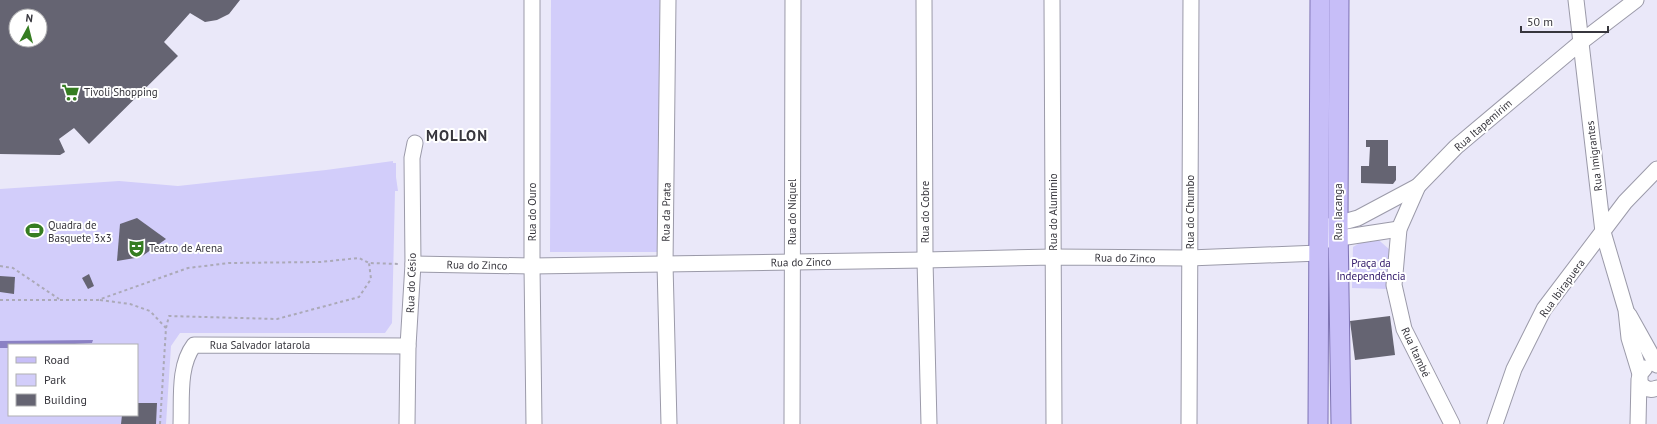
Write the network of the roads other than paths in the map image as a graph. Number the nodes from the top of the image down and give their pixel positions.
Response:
1 (532, 0) edge
2 (668, 0) edge
3 (793, 0) edge
4 (924, 0) edge
5 (1052, 0) edge
6 (1191, 0) edge
7 (1320, 0) edge
8 (1576, 0) edge
9 (1636, 0) edge
10 (1342, 2) edge
11 (1338, 30) junction
12 (1320, 31) junction
13 (1581, 42) junction
14 (415, 143) dead end
15 (1657, 168) edge
16 (1418, 186) junction
17 (1399, 229) junction
18 (1338, 230) junction
19 (1603, 232) junction
20 (1319, 241) junction
21 (1053, 257) junction
22 (1189, 258) junction
23 (925, 260) junction
24 (792, 262) junction
25 (1338, 262) junction
26 (413, 264) junction
27 (665, 264) junction
28 (532, 266) junction
29 (1626, 310) junction
30 (408, 346) junction
31 (1657, 366) edge
32 (1639, 376) junction
33 (1657, 388) edge
34 (181, 424) edge
35 (407, 424) edge
36 (534, 424) edge
37 (669, 424) edge
38 (792, 424) edge
39 (929, 424) edge
40 (1054, 424) edge
41 (1189, 424) edge
42 (1318, 424) edge
43 (1341, 424) edge
44 (1452, 424) edge
45 (1495, 424) edge
46 (1638, 424) edge

1 - 28 street, Rua do Ouro
2 - 27 street, Rua da Prata
3 - 24 street, Rua do Níquel
4 - 23 street, Rua do Cobre
5 - 21 street, Rua do Alumínio
6 - 22 street, Rua do Chumbo
7 - 12 main road, Rua Iacanga
8 - 13 street, Rua Imigrantes
9 - 13 street, Rua Itapemirim
10 - 11 main road, Rua Iacanga
11 - 12 main road
11 - 18 main road, Rua Iacanga
12 - 20 main road, Rua Iacanga
13 - 16 street, Rua Itapemirim
13 - 19 street, Rua Imigrantes
14 - 26 street, Rua do Césio
15 - 19 street, Rua Ibirapuera
16 - 17 street, Rua Itambé
16 - 18 street, Rua Itapemirim
17 - 18 street, Rua Itapemirim
17 - 44 street, Rua Itambé
18 - 20 street, Rua Itapemirim
18 - 25 main road, Rua Iacanga
19 - 29 street, Rua Imigrantes
19 - 45 street, Rua Ibirapuera
20 - 22 street, Rua Itapemirim
20 - 25 main road
20 - 42 main road, Rua Iacanga
21 - 22 street, Rua do Zinco
21 - 23 street, Rua do Zinco
21 - 40 street, Rua do Alumínio
22 - 41 street, Rua do Chumbo
23 - 24 street, Rua do Zinco
23 - 39 street, Rua do Cobre
24 - 27 street, Rua do Zinco
24 - 38 street, Rua do Níquel
25 - 43 main road, Rua Iacanga
26 - 28 street, Rua do Zinco
26 - 30 street, Rua do Césio
27 - 28 street, Rua do Zinco
27 - 37 street, Rua da Prata
28 - 36 street, Rua do Ouro
29 - 31 street, Rua Imigrantes
29 - 32 street, Rua Imigrantes
30 - 34 street, Rua Salvador Iatarola
30 - 35 street, Rua do Césio
31 - 32 street
32 - 33 street
32 - 46 street, Rua Imigrantes

